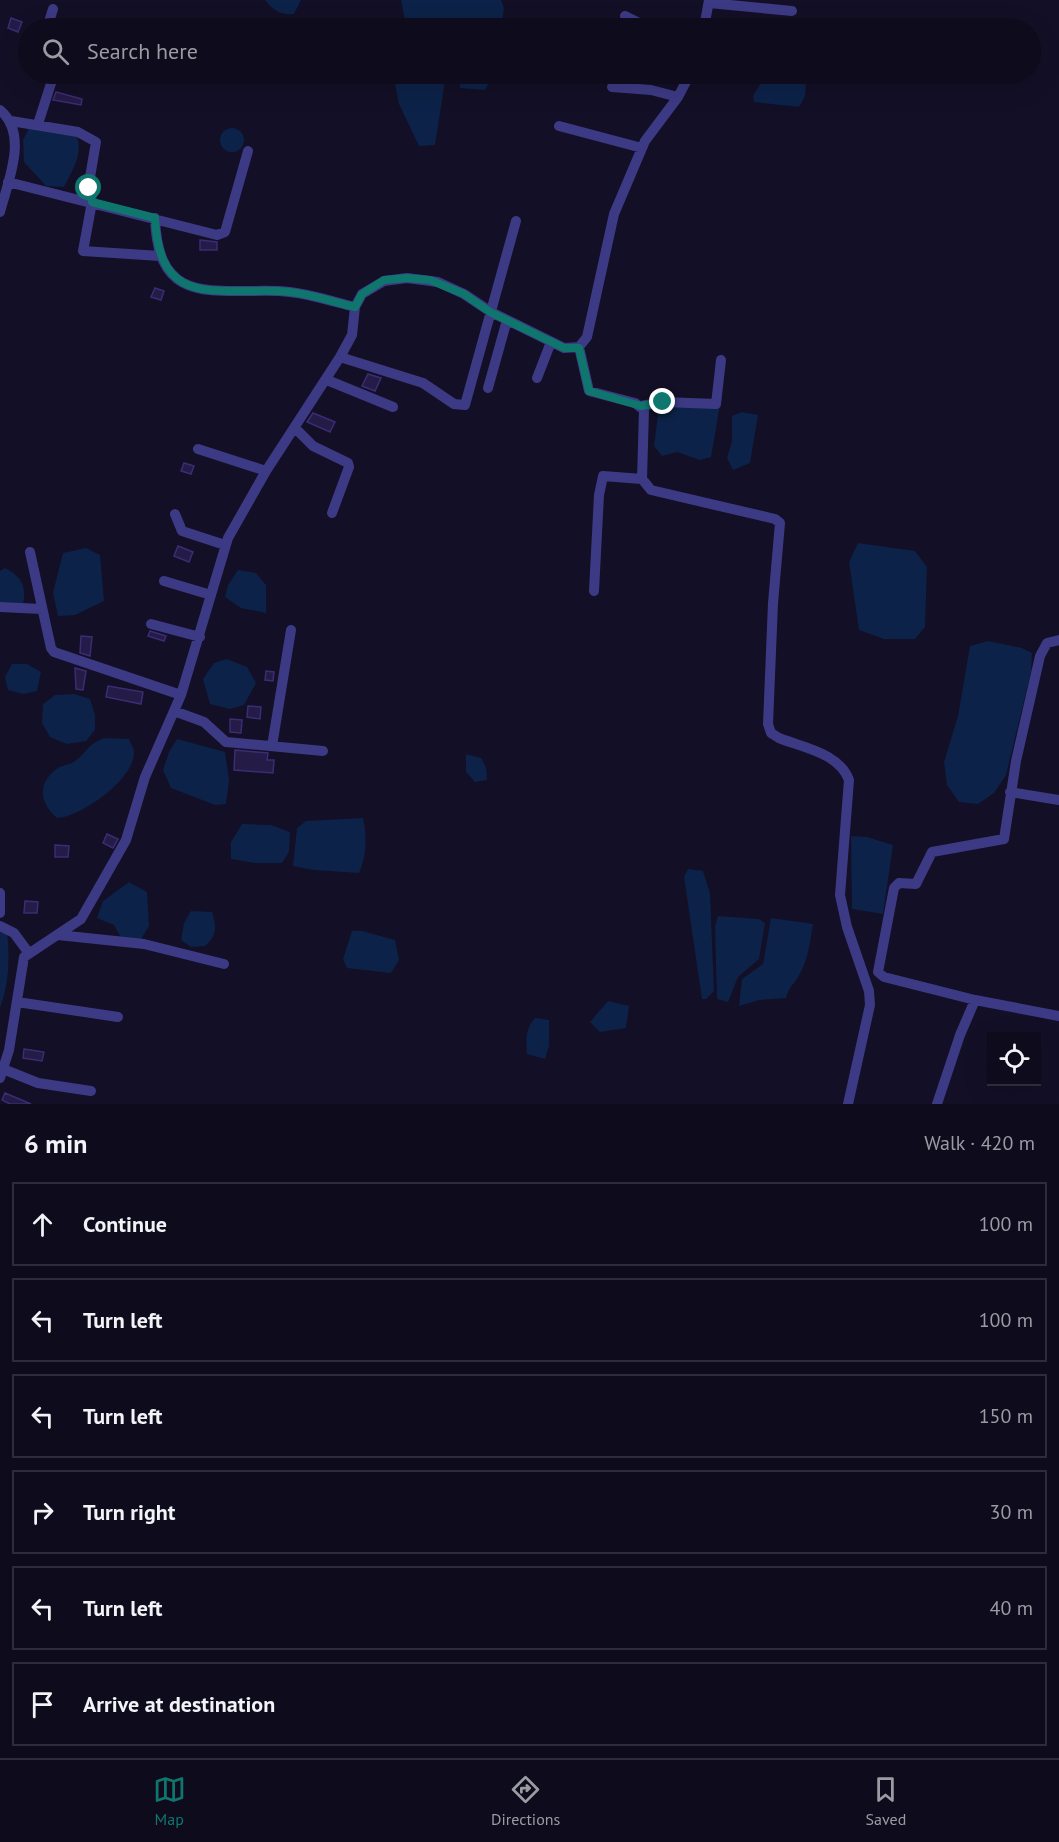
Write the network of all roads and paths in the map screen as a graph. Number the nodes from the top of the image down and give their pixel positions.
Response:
1 (709, 1) edge
2 (53, 9) dead end
3 (792, 11) dead end
4 (625, 16) dead end
5 (50, 18) edge
6 (629, 18) edge
7 (706, 18) edge
8 (51, 84) edge
9 (685, 84) edge
10 (612, 87) dead end
11 (678, 97) junction
12 (0, 110) edge
13 (11, 121) junction
14 (38, 124) junction
15 (559, 126) dead end
16 (642, 148) junction
17 (248, 151) dead end
18 (8, 182) junction
19 (92, 202) junction
20 (0, 212) edge
21 (155, 218) junction
22 (516, 221) dead end
23 (160, 256) junction
24 (355, 307) junction
25 (490, 312) junction
26 (507, 320) junction
27 (551, 342) junction
28 (579, 348) junction
29 (340, 357) junction
30 (721, 360) dead end
31 (537, 378) dead end
32 (327, 380) junction
33 (488, 388) dead end
34 (641, 406) junction
35 (393, 407) dead end
36 (295, 428) junction
37 (198, 449) dead end
38 (266, 471) junction
39 (642, 479) junction
40 (333, 513) dead end
41 (175, 514) dead end
42 (225, 544) junction
43 (30, 552) dead end
44 (164, 581) dead end
45 (594, 591) dead end
46 (211, 596) junction
47 (0, 606) edge
48 (42, 609) junction
49 (152, 624) dead end
50 (291, 630) dead end
51 (200, 637) junction
52 (1059, 640) edge
53 (181, 696) junction
54 (174, 711) junction
55 (272, 746) junction
56 (322, 751) dead end
57 (1010, 792) junction
58 (1059, 800) edge
59 (0, 893) edge
60 (0, 913) edge
61 (0, 926) edge
62 (57, 934) junction
63 (28, 952) junction
64 (224, 964) dead end
65 (975, 1000) junction
66 (17, 1002) junction
67 (1059, 1016) edge
68 (118, 1017) dead end
69 (6, 1038) edge
70 (2, 1073) edge
71 (91, 1091) dead end
72 (848, 1104) edge
73 (937, 1104) edge

1 - 3 street
1 - 7 street
2 - 5 street
4 - 6 street
8 - 14 street
9 - 11 street
10 - 11 street
11 - 16 street
12 - 13 street
13 - 14 street
13 - 18 street
14 - 19 street
15 - 16 street
16 - 28 street
17 - 21 street
18 - 19 street
18 - 20 street
19 - 21 street
19 - 23 street
21 - 23 street
22 - 25 street
23 - 24 street
24 - 25 street
24 - 29 street
25 - 26 street
25 - 29 street
26 - 27 street
26 - 33 street
27 - 28 street
27 - 31 street
28 - 34 street
29 - 32 street
30 - 34 street
32 - 35 street
32 - 36 street
34 - 39 street
36 - 38 street
36 - 40 street
37 - 38 street
38 - 42 street
39 - 45 street
39 - 72 street
41 - 42 street
42 - 46 street
43 - 48 street
44 - 46 street
46 - 51 street
47 - 48 street
48 - 53 street
49 - 51 street
50 - 55 street
51 - 53 street
52 - 57 street
53 - 54 street
54 - 55 street
54 - 62 street
55 - 56 street
57 - 58 street
57 - 65 street
59 - 60 street
61 - 63 street
62 - 63 street
62 - 64 street
63 - 66 street
65 - 67 street
65 - 73 street
66 - 68 street
66 - 69 street
69 - 70 street
70 - 71 street

